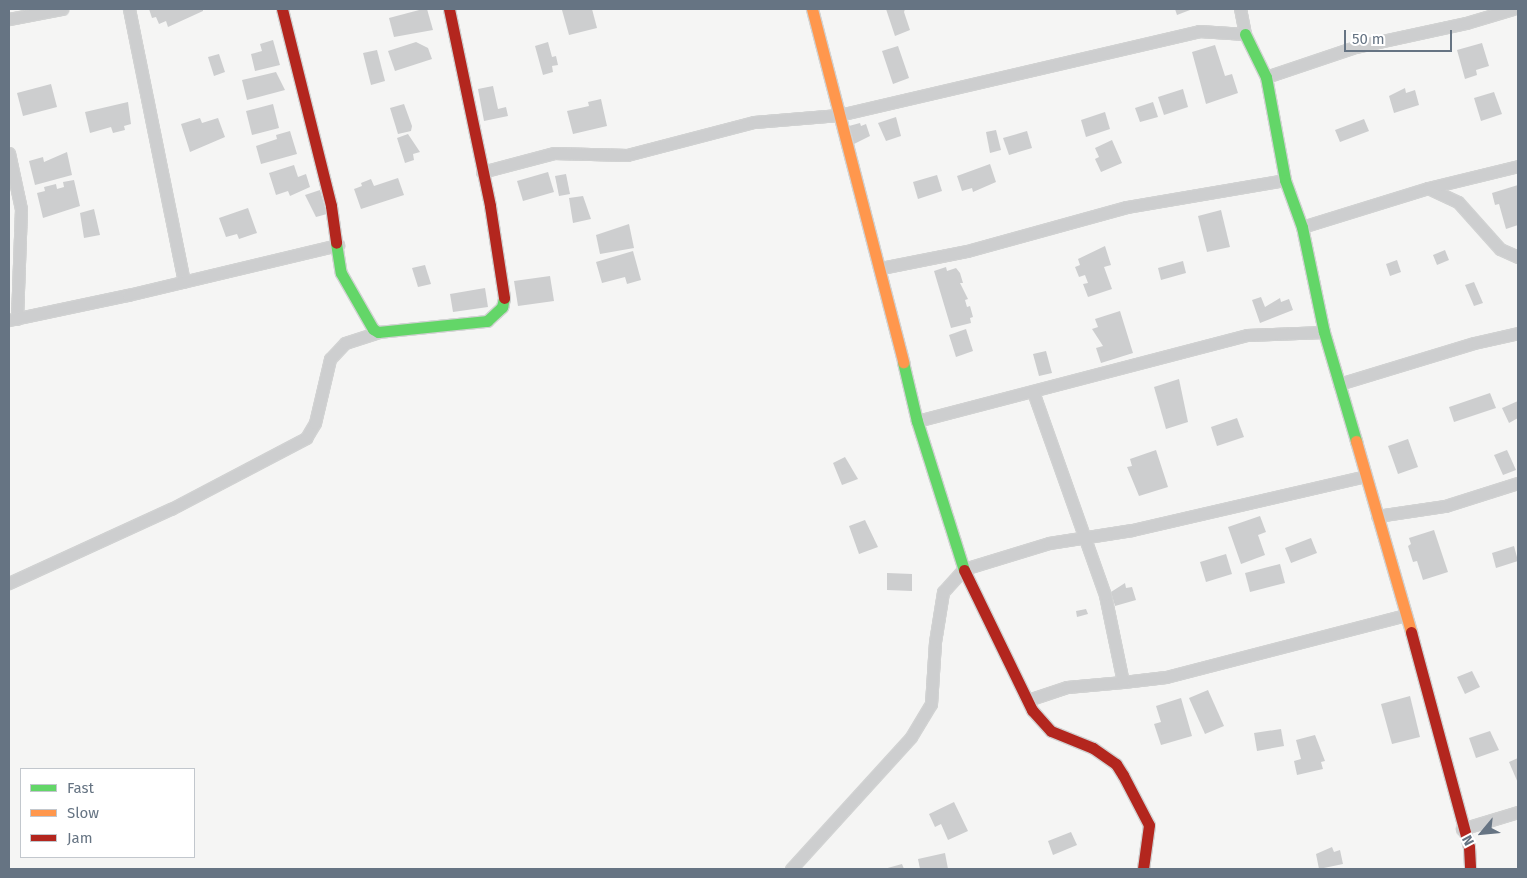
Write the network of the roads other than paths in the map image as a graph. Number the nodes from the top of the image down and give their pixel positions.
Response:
1 (62, 9) edge
2 (129, 9) edge
3 (282, 9) edge
4 (449, 9) edge
5 (812, 9) edge
6 (1240, 9) edge
7 (1513, 9) edge
8 (9, 19) edge
9 (1245, 34) junction
10 (1266, 78) junction
11 (839, 115) junction
12 (9, 153) edge
13 (1518, 166) edge
14 (482, 172) junction
15 (1285, 180) junction
16 (1428, 188) junction
17 (1302, 227) junction
18 (338, 246) junction
19 (1518, 257) edge
20 (881, 268) junction
21 (184, 282) junction
22 (13, 319) edge
23 (378, 332) junction
24 (1324, 332) junction
25 (1518, 333) edge
26 (1339, 384) junction
27 (1033, 392) junction
28 (917, 421) junction
29 (1366, 476) junction
30 (1518, 483) edge
31 (1377, 516) junction
32 (1086, 537) junction
33 (964, 569) junction
34 (9, 583) edge
35 (1405, 616) junction
36 (1123, 682) junction
37 (1028, 700) junction
38 (1518, 812) edge
39 (1462, 829) junction
40 (791, 869) edge
41 (1143, 869) edge
42 (1470, 869) edge

1 - 8 street
2 - 21 street
3 - 18 street
4 - 14 street
5 - 11 street
6 - 9 street
7 - 10 street
9 - 10 street
9 - 11 street
10 - 15 street
11 - 14 street
11 - 20 street
12 - 22 street
13 - 16 street
14 - 23 street
15 - 17 street
15 - 20 street
16 - 17 street
16 - 19 street
17 - 24 street
18 - 21 street
18 - 23 street
20 - 28 street
21 - 22 street
23 - 34 street
24 - 26 street
24 - 27 street
25 - 26 street
26 - 29 street
27 - 28 street
27 - 32 street
28 - 33 street
29 - 31 street
29 - 32 street
30 - 31 street
31 - 35 street
32 - 33 street
32 - 36 street
33 - 37 street
33 - 40 street
35 - 36 street
35 - 39 street
36 - 37 street
37 - 41 street
38 - 39 street
39 - 42 street

